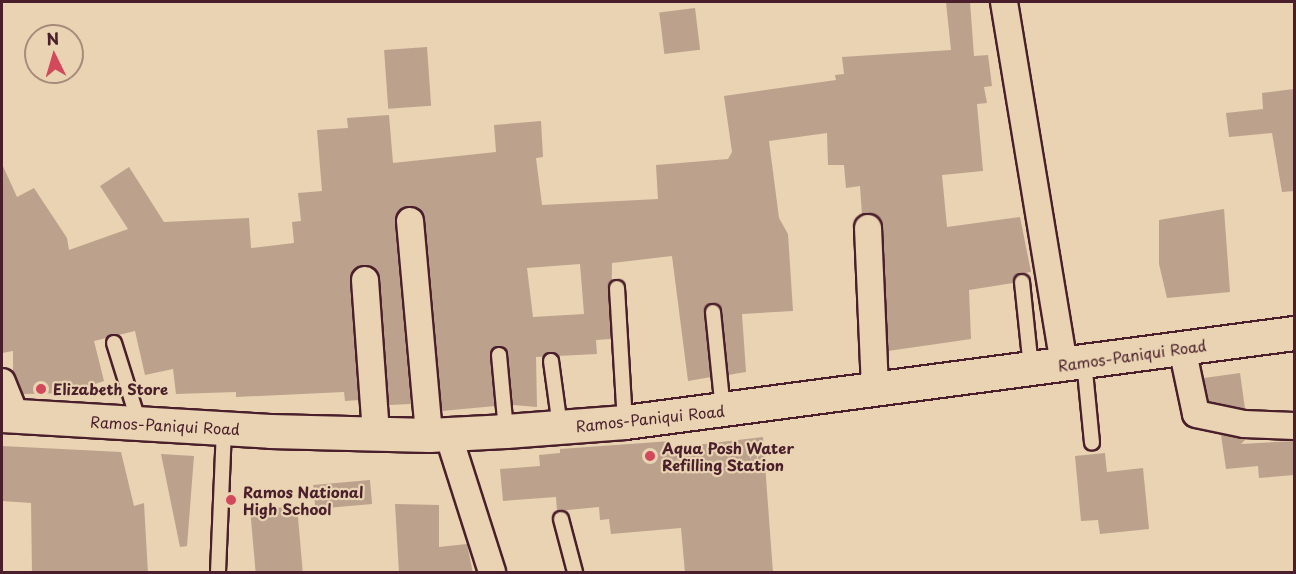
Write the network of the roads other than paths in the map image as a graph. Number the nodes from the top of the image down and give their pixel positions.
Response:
1 (1004, 2) edge
2 (410, 221) dead end
3 (868, 228) dead end
4 (365, 280) dead end
5 (1022, 282) dead end
6 (617, 288) dead end
7 (713, 312) dead end
8 (1294, 333) edge
9 (114, 343) dead end
10 (1182, 348) junction
11 (499, 356) dead end
12 (551, 361) dead end
13 (1074, 362) junction
14 (1031, 368) junction
15 (2, 382) edge
16 (875, 389) junction
17 (723, 410) junction
18 (9, 415) edge
19 (625, 422) junction
20 (139, 423) junction
21 (1294, 426) edge
22 (560, 427) junction
23 (224, 428) junction
24 (506, 431) junction
25 (376, 434) junction
26 (439, 434) junction
27 (1092, 443) dead end
28 (561, 519) dead end
29 (218, 573) edge
30 (492, 573) edge
31 (575, 573) edge

1 - 13 street
2 - 26 street
3 - 16 street
4 - 25 street
5 - 14 lane
6 - 19 lane
7 - 17 lane
8 - 10 main road, Ramos-Paniqui Road
9 - 20 lane
10 - 13 main road, Ramos-Paniqui Road
10 - 21 street
11 - 24 lane
12 - 22 lane
13 - 14 main road, Ramos-Paniqui Road
13 - 27 lane
14 - 16 main road, Ramos-Paniqui Road
15 - 18 street
16 - 17 main road, Ramos-Paniqui Road
17 - 19 main road, Ramos-Paniqui Road
18 - 20 main road, Ramos-Paniqui Road
19 - 22 main road, Ramos-Paniqui Road
20 - 23 main road, Ramos-Paniqui Road
22 - 24 main road, Ramos-Paniqui Road
23 - 25 main road, Ramos-Paniqui Road
23 - 29 lane
24 - 26 main road, Ramos-Paniqui Road
25 - 26 main road, Ramos-Paniqui Road
26 - 30 street
28 - 31 lane

